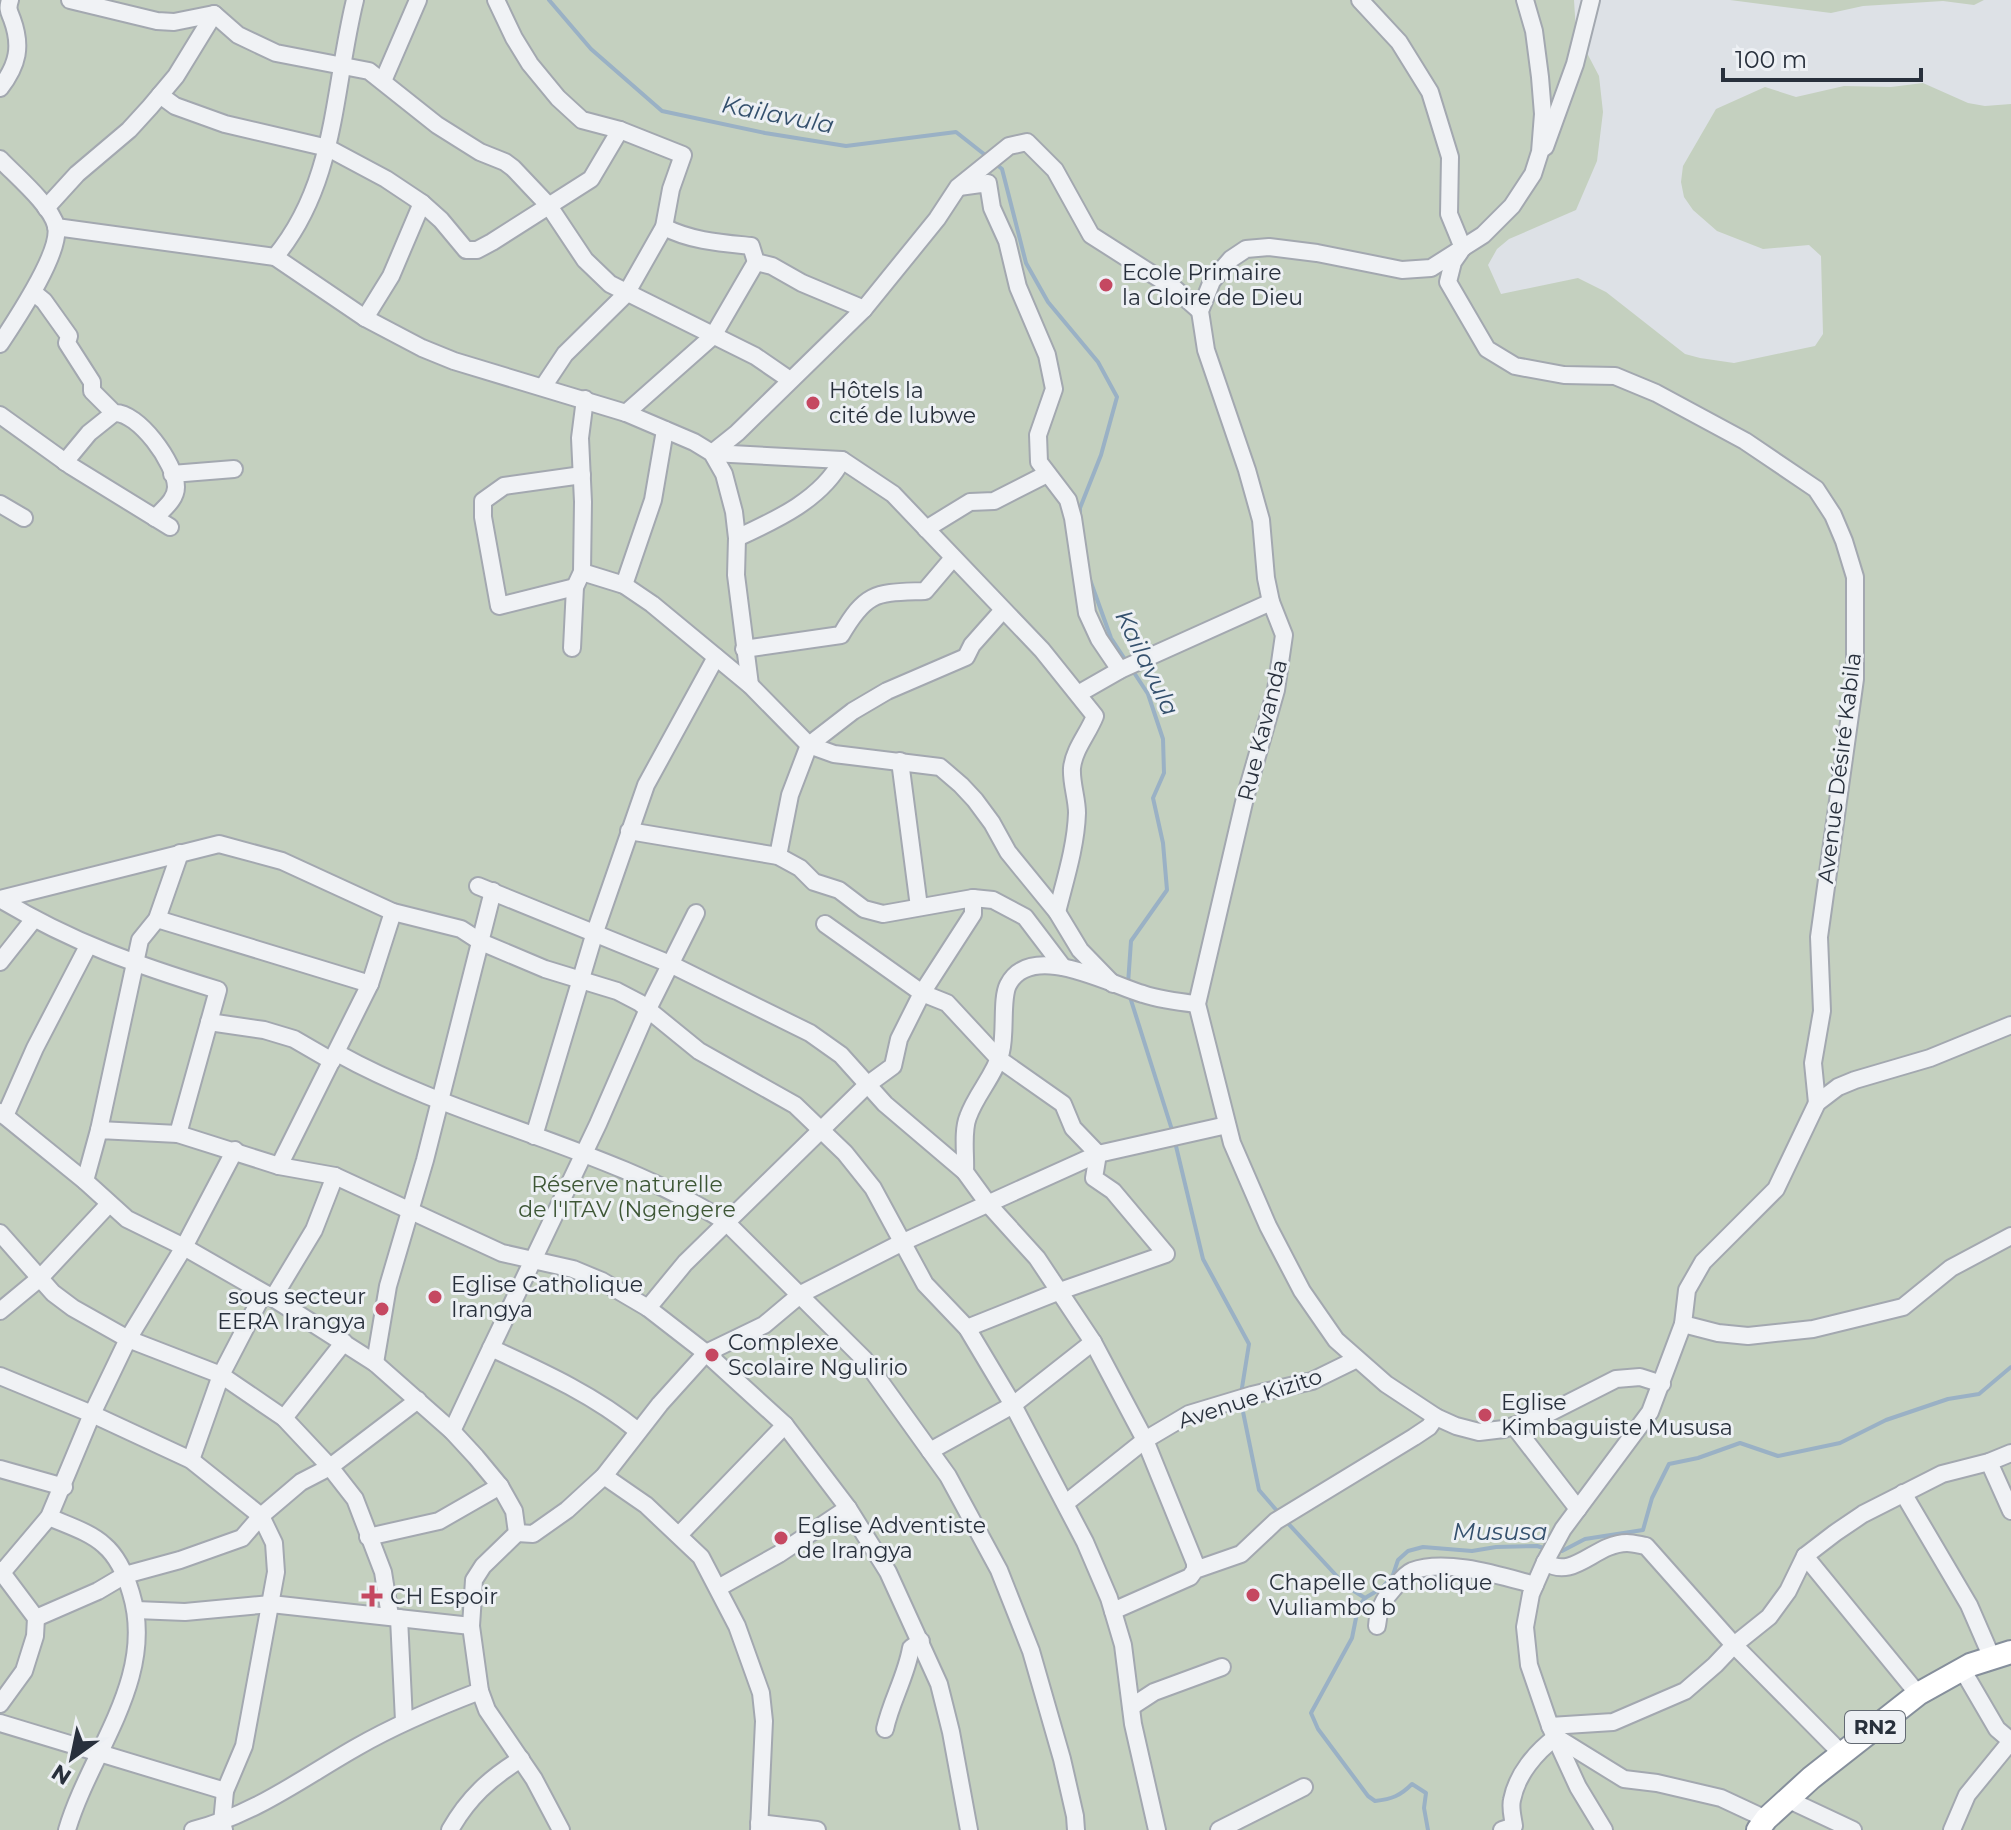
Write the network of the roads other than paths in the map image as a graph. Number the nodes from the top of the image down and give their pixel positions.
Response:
1 (10, 0) edge
2 (70, 0) edge
3 (355, 0) edge
4 (418, 0) edge
5 (496, 0) edge
6 (1360, 0) edge
7 (1525, 0) edge
8 (1591, 0) edge
9 (104, 4) edge
10 (214, 14) junction
11 (344, 65) junction
12 (383, 81) junction
13 (0, 88) edge
14 (160, 95) junction
15 (620, 130) junction
16 (328, 148) junction
17 (1540, 152) junction
18 (2, 165) edge
19 (958, 187) junction
20 (422, 203) junction
21 (549, 206) junction
22 (46, 208) junction
23 (56, 227) junction
24 (664, 227) junction
25 (1463, 248) junction
26 (275, 257) junction
27 (756, 262) junction
28 (1411, 269) junction
29 (1448, 282) junction
30 (33, 292) junction
31 (626, 294) junction
32 (864, 309) junction
33 (1200, 311) junction
34 (365, 318) junction
35 (713, 336) junction
36 (0, 344) edge
37 (790, 380) junction
38 (543, 387) junction
39 (585, 399) junction
40 (114, 413) junction
41 (626, 413) junction
42 (0, 415) edge
43 (665, 430) junction
44 (712, 453) junction
45 (842, 460) junction
46 (65, 462) junction
47 (234, 469) dead end
48 (172, 474) junction
49 (1047, 474) junction
50 (582, 475) junction
51 (0, 504) edge
52 (24, 518) dead end
53 (155, 518) junction
54 (170, 527) dead end
55 (926, 529) junction
56 (737, 538) junction
57 (953, 558) junction
58 (578, 580) junction
59 (624, 585) junction
60 (1271, 602) junction
61 (1003, 610) junction
62 (572, 648) dead end
63 (744, 649) junction
64 (716, 657) junction
65 (1120, 670) junction
66 (750, 685) junction
67 (1078, 694) junction
68 (809, 745) junction
69 (900, 761) junction
70 (629, 831) junction
71 (180, 853) junction
72 (778, 856) junction
73 (973, 898) junction
74 (0, 899) edge
75 (919, 907) junction
76 (393, 912) junction
77 (1057, 912) junction
78 (696, 913) dead end
79 (34, 919) junction
80 (157, 919) junction
81 (825, 924) dead end
82 (595, 932) junction
83 (481, 942) junction
84 (88, 946) junction
85 (1080, 950) junction
86 (0, 962) edge
87 (133, 964) junction
88 (670, 964) junction
89 (1063, 967) junction
90 (580, 980) junction
91 (370, 984) junction
92 (1113, 984) junction
93 (922, 993) junction
94 (1197, 1004) junction
95 (648, 1009) junction
96 (209, 1022) junction
97 (2011, 1025) edge
98 (335, 1057) junction
99 (999, 1059) junction
100 (867, 1085) junction
101 (440, 1098) junction
102 (1817, 1103) junction
103 (2, 1114) edge
104 (1227, 1125) junction
105 (99, 1130) junction
106 (823, 1130) junction
107 (178, 1134) junction
108 (534, 1136) junction
109 (235, 1150) junction
110 (585, 1153) junction
111 (1098, 1154) junction
112 (279, 1166) junction
113 (965, 1172) junction
114 (335, 1176) junction
115 (85, 1181) junction
116 (109, 1204) junction
117 (989, 1205) junction
118 (409, 1211) junction
119 (726, 1222) junction
120 (0, 1233) edge
121 (2011, 1236) edge
122 (901, 1243) junction
123 (184, 1247) junction
124 (532, 1261) junction
125 (40, 1278) junction
126 (1060, 1291) junction
127 (801, 1294) junction
128 (268, 1296) junction
129 (648, 1308) junction
130 (0, 1311) edge
131 (1683, 1324) junction
132 (967, 1328) junction
133 (128, 1339) junction
134 (344, 1342) junction
135 (1093, 1342) junction
136 (491, 1348) junction
137 (706, 1353) junction
138 (1357, 1359) junction
139 (375, 1363) junction
140 (221, 1375) junction
141 (2, 1381) edge
142 (1662, 1384) junction
143 (418, 1400) junction
144 (1013, 1405) junction
145 (92, 1414) junction
146 (1436, 1417) junction
147 (284, 1418) junction
148 (785, 1425) junction
149 (1514, 1426) junction
150 (452, 1431) junction
151 (638, 1431) junction
152 (1145, 1440) junction
153 (930, 1451) junction
154 (2011, 1453) edge
155 (191, 1460) junction
156 (1989, 1462) junction
157 (330, 1467) junction
158 (0, 1469) edge
159 (604, 1476) junction
160 (500, 1486) junction
161 (64, 1487) junction
162 (1903, 1493) junction
163 (1066, 1503) junction
164 (848, 1508) junction
165 (1578, 1509) junction
166 (2011, 1511) edge
167 (261, 1516) junction
168 (49, 1517) junction
169 (517, 1533) junction
170 (679, 1535) junction
171 (368, 1537) junction
172 (1805, 1556) junction
173 (1548, 1559) junction
174 (1195, 1570) junction
175 (1, 1573) edge
176 (125, 1575) junction
177 (1535, 1585) junction
178 (718, 1588) junction
179 (271, 1604) junction
180 (136, 1610) junction
181 (1113, 1611) junction
182 (394, 1617) junction
183 (36, 1618) junction
184 (471, 1626) junction
185 (1377, 1626) dead end
186 (921, 1641) junction
187 (1734, 1645) junction
188 (2002, 1655) edge
189 (1222, 1667) dead end
190 (1962, 1669) junction
191 (480, 1691) junction
192 (1918, 1694) junction
193 (0, 1704) edge
194 (1131, 1707) junction
195 (404, 1721) junction
196 (0, 1723) edge
197 (885, 1729) dead end
198 (1553, 1731) junction
199 (98, 1752) junction
200 (1842, 1754) junction
201 (521, 1759) junction
202 (1304, 1787) dead end
203 (225, 1791) junction
204 (1787, 1799) junction
205 (1762, 1824) edge
206 (223, 1826) edge
207 (759, 1826) edge
208 (1510, 1829) edge
209 (67, 1830) edge
210 (193, 1830) edge
211 (450, 1830) edge
212 (561, 1830) edge
213 (817, 1830) edge
214 (969, 1830) edge
215 (1076, 1830) edge
216 (1157, 1830) edge
217 (1219, 1830) edge
218 (1604, 1830) edge
219 (1853, 1830) edge
220 (1952, 1830) edge

1 - 13 street
2 - 9 street
3 - 11 street
4 - 12 street
5 - 15 street
6 - 25 street
7 - 17 street
8 - 17 street
9 - 10 street
10 - 11 street
10 - 14 street
11 - 12 street
11 - 16 street
12 - 21 street
14 - 16 street
14 - 22 street
15 - 21 street
15 - 24 street
16 - 20 street
16 - 26 street
17 - 25 street
18 - 22 street
19 - 32 street
19 - 33 street
19 - 49 street
20 - 21 street
20 - 34 street
21 - 31 street
22 - 23 street
23 - 26 street
23 - 30 street
24 - 27 street
24 - 31 street
25 - 28 street
25 - 29 street
26 - 34 street
27 - 32 street
27 - 35 street
28 - 29 street
28 - 33 street
29 - 102 street, Avenue Désiré Kabila
30 - 36 street
30 - 40 street
31 - 35 street
31 - 38 street
32 - 37 street
33 - 60 street, Rue Kavanda
34 - 38 street
35 - 37 street
35 - 41 street
37 - 44 street
38 - 39 street
39 - 41 street
39 - 50 street
40 - 46 street
40 - 48 street
41 - 43 street
42 - 46 street
43 - 44 street
43 - 59 street
44 - 45 street
44 - 56 street
45 - 55 street
45 - 56 street
46 - 53 street
47 - 48 street
48 - 53 street
49 - 55 street
49 - 65 street
50 - 58 street
50 - 58 street
51 - 52 street
53 - 54 street
55 - 57 street
56 - 63 street
57 - 61 street
57 - 63 street
58 - 59 street
58 - 62 street
59 - 64 street
60 - 65 street
60 - 94 street, Rue Kavanda
61 - 67 street
61 - 68 street
63 - 66 street
64 - 66 street
64 - 70 street
65 - 67 street
66 - 68 street
67 - 77 street
68 - 69 street
68 - 72 street
69 - 75 street
69 - 77 street
70 - 72 street
70 - 82 street
71 - 74 street
71 - 76 street
71 - 80 street
72 - 75 street
73 - 75 street
73 - 89 street
73 - 93 street
74 - 79 street
76 - 83 street
76 - 91 street
77 - 85 street
78 - 88 street
79 - 84 street
79 - 86 street
80 - 87 street
80 - 91 street
81 - 93 street
82 - 83 street
82 - 88 street
82 - 90 street
83 - 90 street
83 - 101 street
84 - 87 street
84 - 103 street
85 - 89 street
85 - 92 street
87 - 96 street
87 - 105 street
88 - 95 street
88 - 100 street
89 - 92 street
89 - 99 street
90 - 95 street
90 - 108 street
91 - 98 street
92 - 94 street
93 - 99 street
93 - 100 street
94 - 104 street, Rue Kavanda
95 - 106 street
95 - 110 street
96 - 98 street
96 - 107 street
97 - 102 street
98 - 101 street
98 - 112 street
99 - 111 street
99 - 113 street
100 - 106 street
100 - 113 street
101 - 108 street
101 - 118 street
102 - 131 street
103 - 115 street
104 - 111 street
104 - 138 street, Rue Kavanda
105 - 107 street
105 - 115 street
106 - 119 street
106 - 122 street
107 - 109 street
108 - 110 street
109 - 112 street
109 - 123 street
110 - 119 street
110 - 124 street
111 - 117 street
111 - 126 street
112 - 114 street
113 - 117 street
114 - 118 street
114 - 128 street
115 - 116 street
116 - 123 street
116 - 125 street
117 - 122 street
117 - 126 street
118 - 124 street
118 - 139 street
119 - 127 street
119 - 129 street
120 - 125 street
121 - 131 street
122 - 127 street
122 - 132 street
123 - 128 street
123 - 133 street
124 - 129 street
124 - 136 street
125 - 130 street
125 - 133 street
126 - 132 street
126 - 135 street
127 - 137 street
127 - 153 street
128 - 134 street
128 - 140 street
129 - 137 street
131 - 142 street
132 - 144 street
133 - 140 street
133 - 145 street
134 - 139 street
134 - 147 street
135 - 144 street
135 - 152 street
136 - 150 street
136 - 151 street
137 - 148 street
137 - 151 street
138 - 146 street, Rue Kavanda
138 - 152 street, Avenue Kizito
139 - 143 street
140 - 147 street
140 - 155 street
141 - 145 street
142 - 149 street, Rue Kavanda
142 - 165 street
143 - 150 street
143 - 157 street
144 - 153 street
144 - 163 street
145 - 155 street
145 - 161 street
146 - 149 street, Rue Kavanda
146 - 174 street
147 - 157 street
148 - 164 street
148 - 170 street
149 - 165 street
150 - 160 street
151 - 159 street
152 - 163 street, Avenue Kizito
152 - 174 street
153 - 215 street
154 - 156 street
155 - 167 street
156 - 162 street
156 - 166 street
157 - 167 street
157 - 171 street
158 - 161 street
159 - 169 street
159 - 170 street
160 - 169 street
160 - 171 street
161 - 168 street
162 - 172 street
162 - 188 street
163 - 181 street
164 - 178 street
164 - 186 street
165 - 173 street
167 - 176 street
167 - 179 street
168 - 175 street
168 - 176 street
169 - 184 street
170 - 178 street
171 - 182 street
172 - 187 street
172 - 192 street
173 - 177 street
173 - 187 street
174 - 181 street
175 - 183 street
176 - 180 street
176 - 183 street
177 - 185 street
177 - 198 street
178 - 207 street
179 - 180 street
179 - 182 street
179 - 203 street
180 - 199 street
181 - 194 street
182 - 184 street
182 - 195 street
183 - 193 street
184 - 191 street
186 - 197 street
186 - 214 street
187 - 198 street
187 - 200 street
188 - 190 highway, RN2
189 - 194 street
190 - 192 highway, RN2
190 - 220 street
191 - 195 street
191 - 201 street
192 - 200 highway, RN2
194 - 216 street
195 - 206 street
196 - 199 street
198 - 205 street
198 - 208 street
198 - 218 street
199 - 203 street
199 - 209 street
200 - 204 highway, RN2
201 - 211 street
201 - 212 street
202 - 217 street
203 - 206 street
204 - 205 highway, RN2
204 - 219 street
206 - 210 street
207 - 213 street

